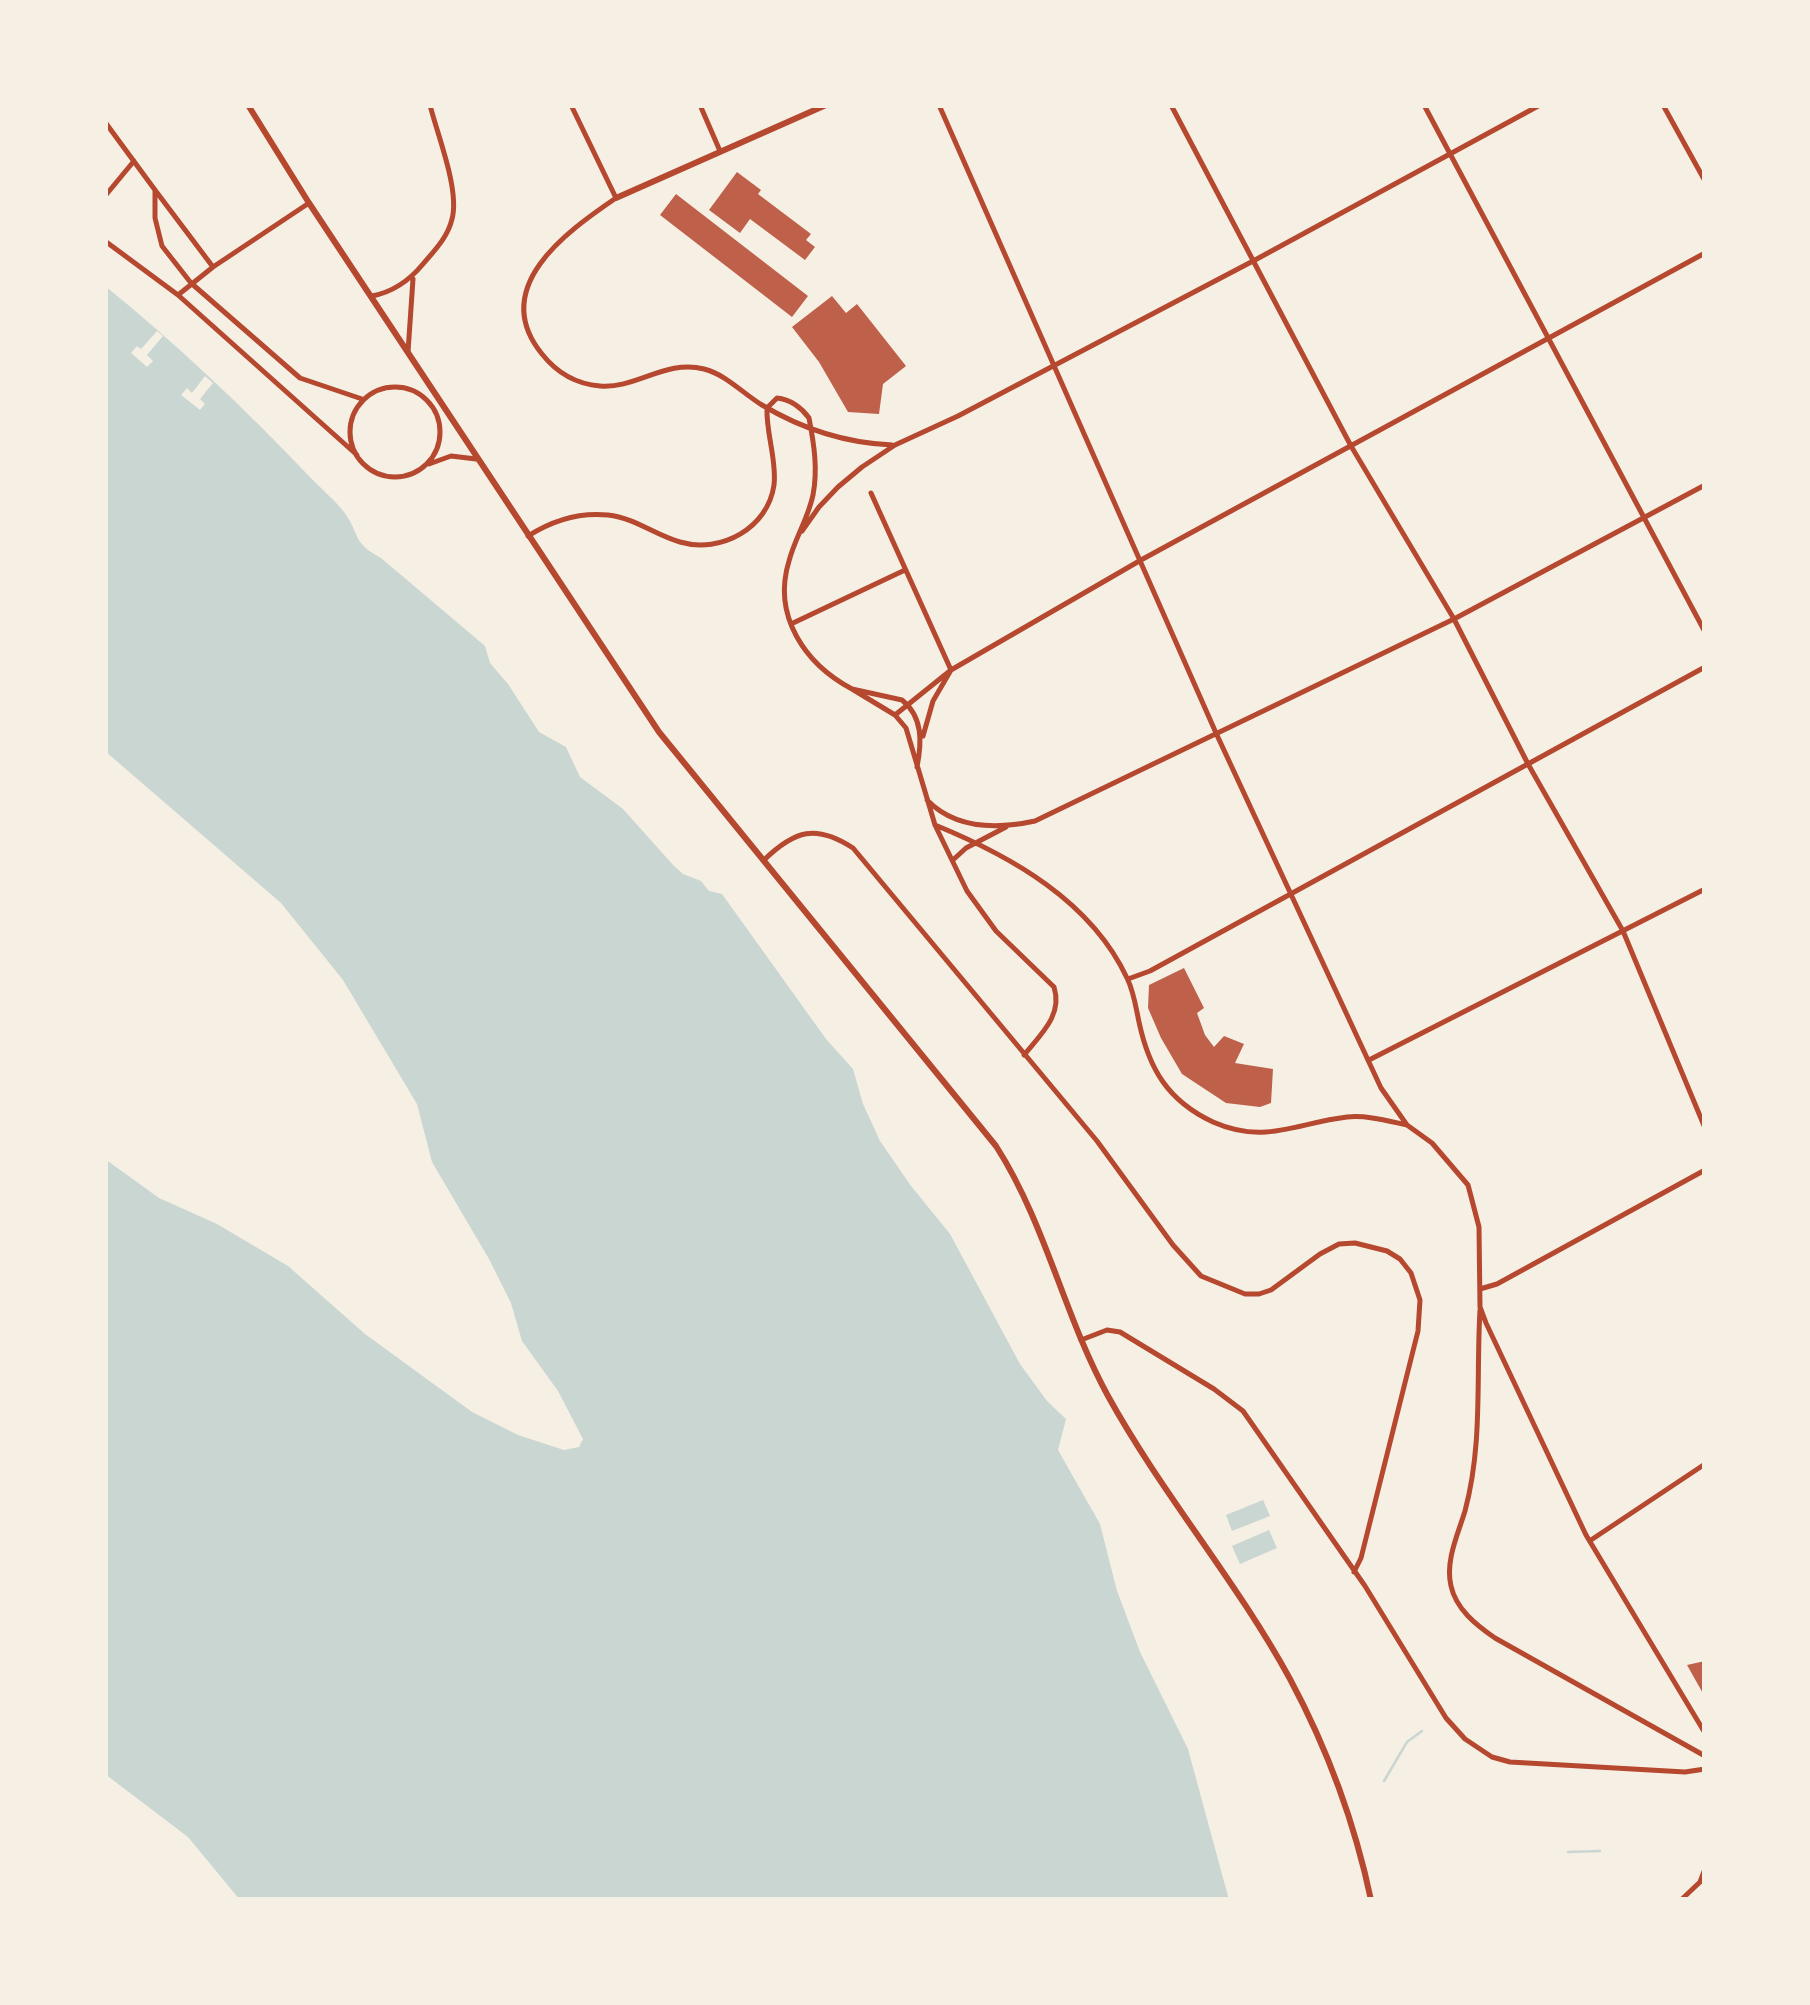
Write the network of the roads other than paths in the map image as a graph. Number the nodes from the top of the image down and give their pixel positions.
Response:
1 (248, 105) edge
2 (430, 105) edge
3 (571, 105) edge
4 (700, 105) edge
5 (826, 105) edge
6 (939, 105) edge
7 (1171, 105) edge
8 (1424, 105) edge
9 (1540, 105) edge
10 (1663, 105) edge
11 (105, 122) edge
12 (720, 151) junction
13 (1451, 154) junction
14 (134, 160) junction
15 (1705, 181) edge
16 (155, 190) junction
17 (105, 196) edge
18 (616, 198) junction
19 (309, 204) junction
20 (105, 241) edge
21 (1705, 253) edge
22 (1254, 260) junction
23 (213, 267) junction
24 (414, 276) junction
25 (191, 283) junction
26 (178, 295) junction
27 (372, 296) junction
28 (1548, 338) junction
29 (408, 352) junction
30 (1052, 365) junction
31 (362, 399) junction
32 (767, 408) junction
33 (811, 428) junction
34 (895, 445) junction
35 (1351, 446) junction
36 (357, 456) junction
37 (479, 460) junction
38 (422, 468) junction
39 (1705, 485) edge
40 (871, 493) dead end
41 (1645, 518) junction
42 (802, 532) junction
43 (528, 536) junction
44 (1140, 560) junction
45 (905, 570) junction
46 (1454, 619) junction
47 (791, 624) junction
48 (1705, 632) edge
49 (1705, 667) edge
50 (951, 670) junction
51 (852, 689) junction
52 (908, 705) junction
53 (895, 716) junction
54 (1216, 732) junction
55 (921, 744) junction
56 (1528, 764) junction
57 (918, 767) junction
58 (927, 800) junction
59 (935, 825) junction
60 (1006, 827) junction
61 (980, 844) junction
62 (953, 860) junction
63 (762, 862) junction
64 (1705, 889) edge
65 (1293, 894) junction
66 (1622, 931) junction
67 (1128, 979) junction
68 (1024, 1055) junction
69 (1368, 1060) junction
70 (1407, 1125) junction
71 (1705, 1128) edge
72 (1705, 1170) edge
73 (1480, 1290) junction
74 (1480, 1307) junction
75 (1081, 1340) junction
76 (1705, 1464) edge
77 (1590, 1540) junction
78 (1354, 1572) junction
79 (1705, 1733) edge
80 (1705, 1756) edge
81 (1705, 1769) edge
82 (1705, 1869) edge
83 (1372, 1900) edge
84 (1682, 1900) edge

1 - 19 street
2 - 24 street
3 - 18 street
4 - 12 street
5 - 12 street
6 - 30 street
7 - 22 street
8 - 13 street
9 - 13 street
10 - 15 street
11 - 14 street
12 - 18 street
13 - 22 street
13 - 28 street
14 - 16 street
14 - 17 street
16 - 23 street
16 - 25 street
18 - 32 street
19 - 23 street
19 - 27 street
20 - 26 street
21 - 28 street
22 - 30 street
22 - 35 street
23 - 25 street
24 - 27 street
24 - 29 street
25 - 26 street
25 - 31 street
26 - 36 street
27 - 29 street
28 - 35 street
28 - 41 street
29 - 37 street
30 - 34 street
30 - 44 street
31 - 36 street
31 - 38 street
32 - 33 street
32 - 33 street
32 - 43 street
33 - 34 street
33 - 42 street
34 - 42 street
35 - 44 street
35 - 46 street
36 - 38 street
37 - 38 street
37 - 43 street
39 - 41 street
40 - 45 street
41 - 46 street
41 - 48 street
42 - 47 street
43 - 63 street
44 - 50 street
44 - 54 street
45 - 47 street
45 - 50 street
46 - 54 street
46 - 56 street
47 - 51 street
49 - 56 street
50 - 52 street
50 - 55 street
51 - 52 street
51 - 53 street
52 - 53 street
52 - 55 street
53 - 57 street
54 - 60 street
54 - 65 street
55 - 57 street
56 - 65 street
56 - 66 street
57 - 58 street
58 - 59 street
58 - 60 street
59 - 61 street
59 - 62 street
60 - 61 street
61 - 62 street
61 - 67 street
62 - 68 street
63 - 68 street
63 - 75 street
64 - 66 street
65 - 67 street
65 - 69 street
66 - 69 street
66 - 71 street
67 - 70 street
68 - 78 street
69 - 70 street
70 - 73 street
72 - 73 street
73 - 74 street
74 - 77 street
74 - 80 street
75 - 78 street
75 - 83 street
76 - 77 street
77 - 79 street
78 - 81 street
82 - 84 street

